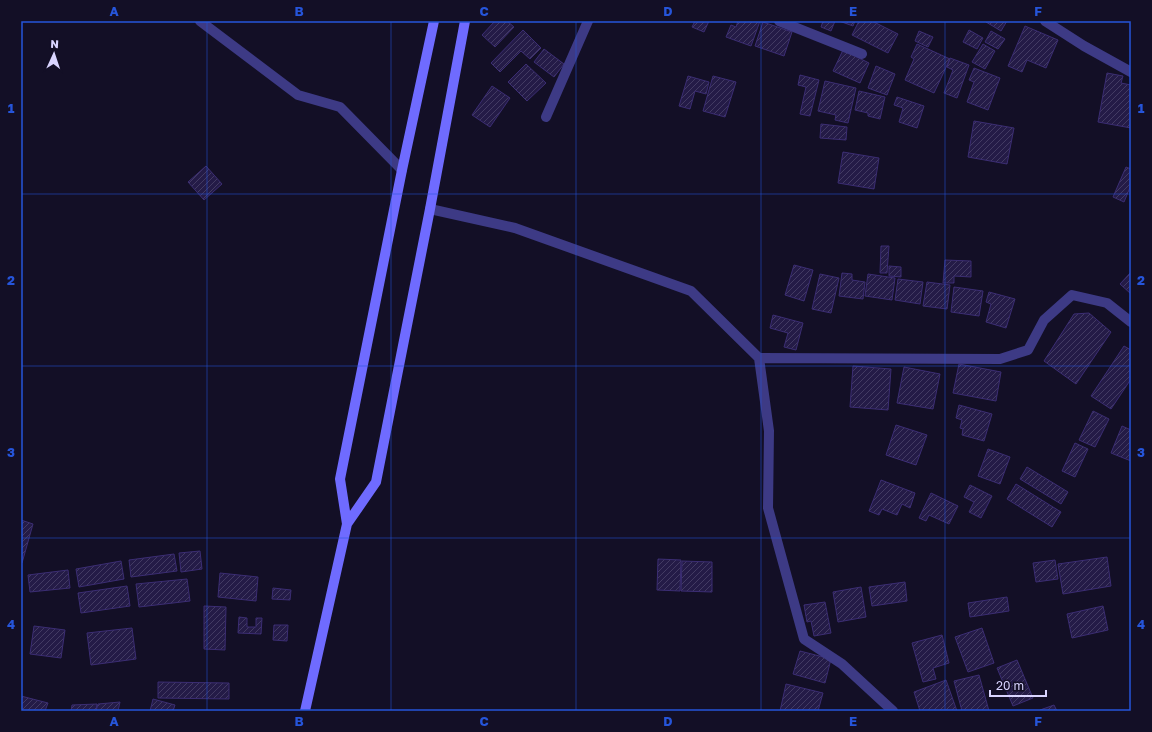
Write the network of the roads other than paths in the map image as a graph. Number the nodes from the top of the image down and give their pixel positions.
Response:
1 (200, 21) edge
2 (434, 21) edge
3 (465, 21) edge
4 (588, 21) edge
5 (779, 21) edge
6 (1045, 21) edge
7 (862, 54) dead end
8 (1131, 72) edge
9 (546, 117) dead end
10 (402, 170) junction
11 (430, 209) junction
12 (1131, 322) edge
13 (759, 358) junction
14 (347, 524) junction
15 (305, 711) edge
16 (893, 711) edge

1 - 10 street
2 - 10 main road
3 - 11 main road
4 - 9 street
5 - 7 street
6 - 8 street
10 - 14 main road
11 - 13 street
11 - 14 main road
12 - 13 street
13 - 16 street
14 - 15 main road

